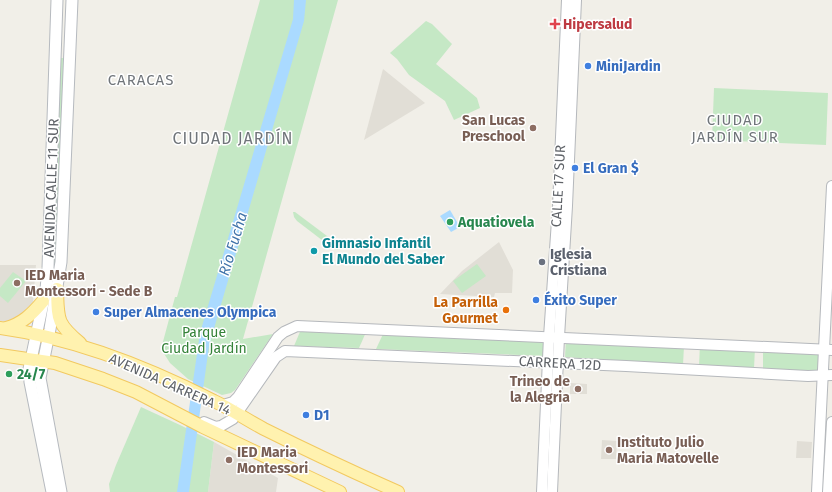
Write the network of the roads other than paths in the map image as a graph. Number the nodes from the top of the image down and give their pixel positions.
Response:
1 (57, 0) edge
2 (72, 0) edge
3 (566, 0) edge
4 (576, 0) edge
5 (832, 186) edge
6 (57, 289) junction
7 (43, 301) junction
8 (2, 328) edge
9 (36, 334) junction
10 (48, 336) junction
11 (554, 337) junction
12 (85, 348) junction
13 (828, 349) edge
14 (0, 355) edge
15 (30, 359) junction
16 (43, 361) junction
17 (553, 363) junction
18 (827, 375) edge
19 (223, 405) junction
20 (238, 414) junction
21 (832, 422) edge
22 (204, 425) junction
23 (52, 492) edge
24 (61, 492) edge
25 (340, 492) edge
26 (398, 492) edge
27 (542, 492) edge
28 (552, 492) edge
29 (817, 492) edge
30 (828, 492) edge

1 - 7 main road, AVENIDA CALLE 11 SUR
2 - 6 main road, AVENIDA CALLE 11 SUR
3 - 11 street, CALLE 17 SUR
4 - 11 street, CALLE 17 SUR
5 - 13 street
6 - 10 main road, AVENIDA CALLE 11 SUR
6 - 12 main road
7 - 8 main road
7 - 9 main road, AVENIDA CALLE 11 SUR
8 - 9 main road, AVENIDA CARRERA 14
9 - 10 main road, AVENIDA CARRERA 14
9 - 15 main road, AVENIDA CALLE 11 SUR
10 - 12 main road, AVENIDA CARRERA 14
10 - 16 main road, AVENIDA CALLE 11 SUR
11 - 13 street, CARRERA 12D
11 - 17 street, CALLE 17 SUR
11 - 19 street, CARRERA 12D
12 - 19 main road, AVENIDA CARRERA 14
13 - 18 street
14 - 15 main road, AVENIDA CARRERA 14
15 - 16 main road, AVENIDA CARRERA 14
15 - 23 main road, AVENIDA CALLE 11 SUR
16 - 22 main road, AVENIDA CARRERA 14
16 - 24 main road, AVENIDA CALLE 11 SUR
17 - 18 street, CARRERA 12D
17 - 20 street, CARRERA 12D
17 - 27 street, CALLE 17 SUR
17 - 28 street, CALLE 17 SUR
18 - 29 street
19 - 20 main road, AVENIDA CARRERA 14
20 - 22 street
20 - 26 main road, AVENIDA CARRERA 14
21 - 30 street
22 - 25 main road, AVENIDA CARRERA 14

